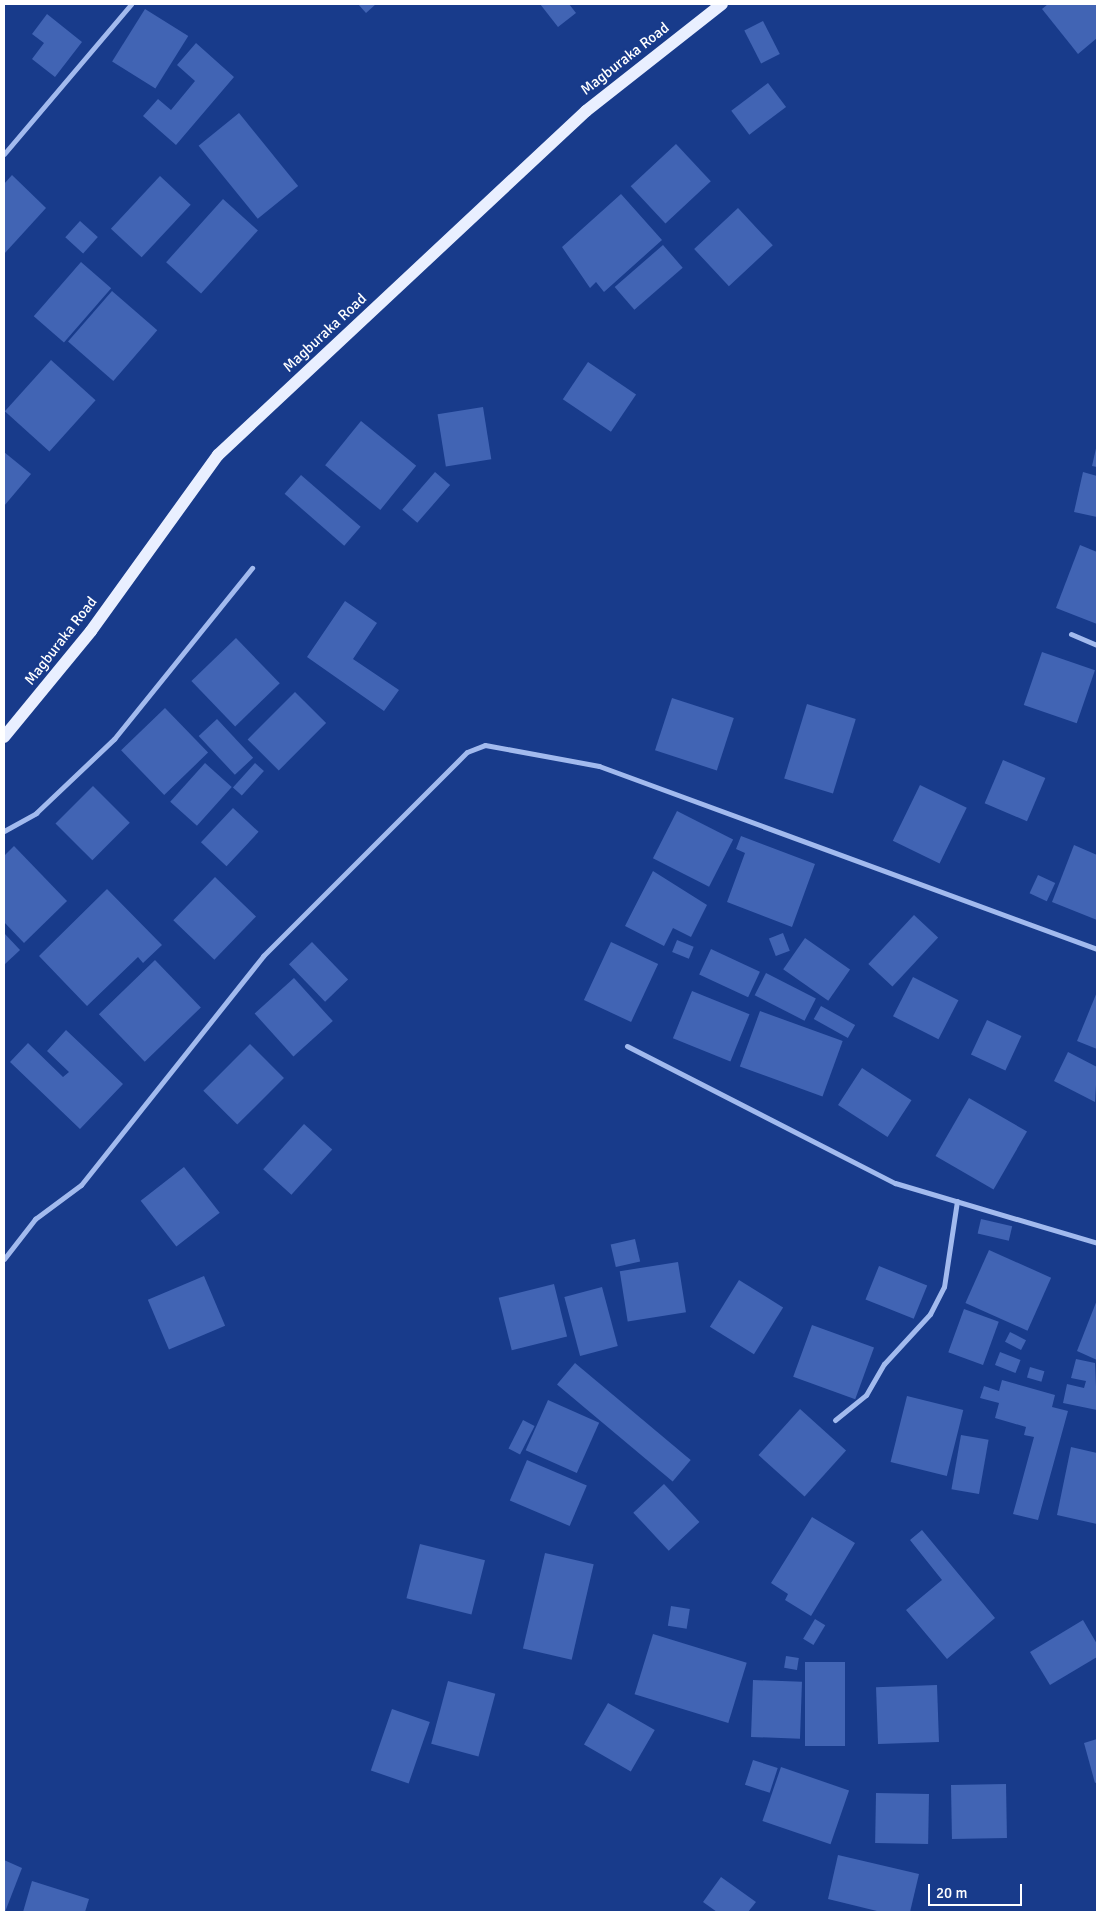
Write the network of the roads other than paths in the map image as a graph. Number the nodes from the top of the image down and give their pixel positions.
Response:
1 (131, 4) edge
2 (722, 4) edge
3 (4, 154) edge
4 (252, 568) dead end
5 (1071, 634) dead end
6 (1097, 645) edge
7 (4, 737) edge
8 (4, 831) edge
9 (1097, 949) edge
10 (627, 1046) dead end
11 (957, 1201) junction
12 (1097, 1243) edge
13 (4, 1259) edge
14 (836, 1420) dead end

1 - 3 street
2 - 7 main road, Magburaka Road
4 - 8 street
5 - 6 street
9 - 13 street
10 - 11 street
11 - 12 street
11 - 14 street

